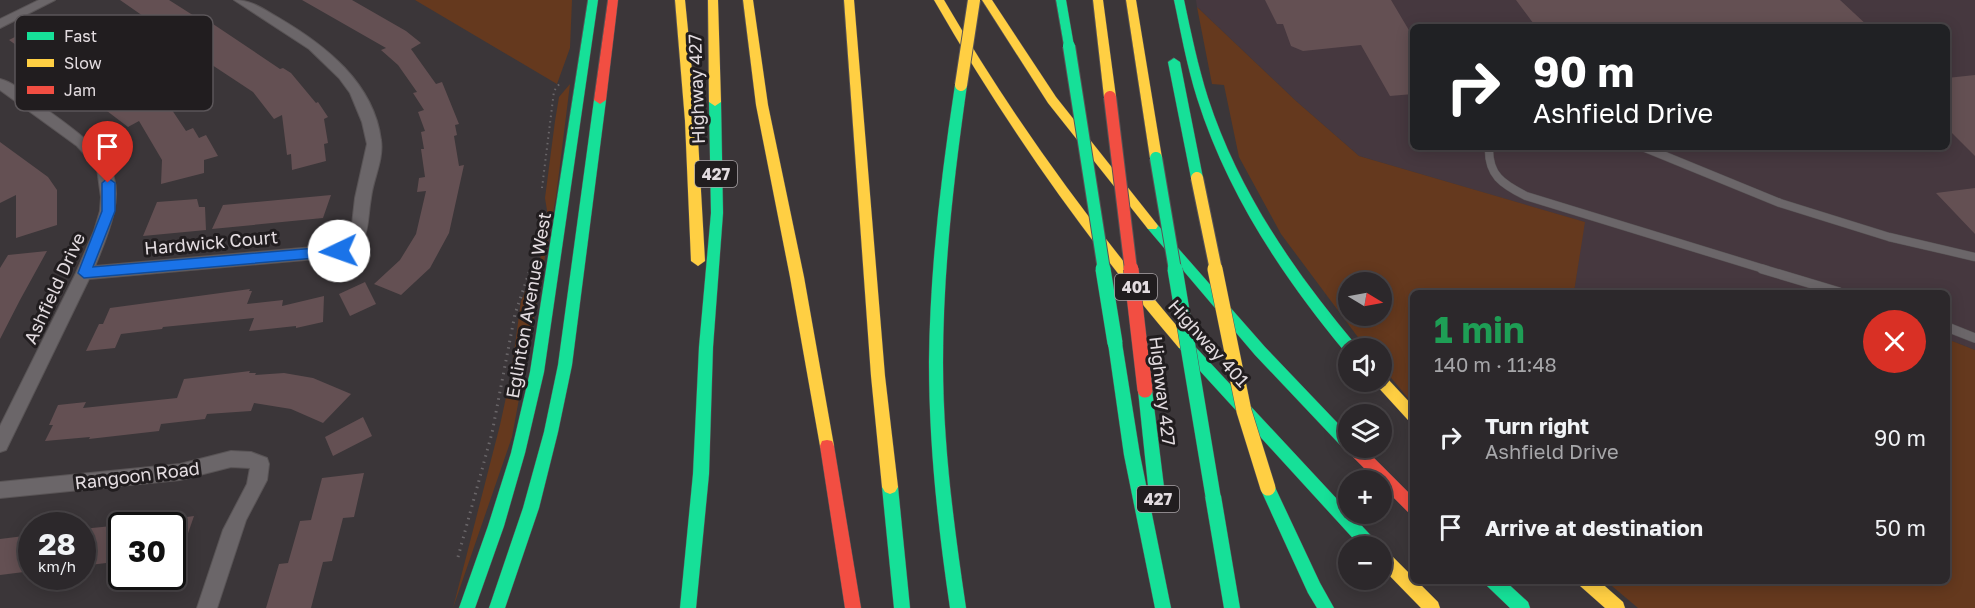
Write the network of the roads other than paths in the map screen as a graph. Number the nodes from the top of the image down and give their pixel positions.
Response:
1 (49, 0) edge
2 (240, 0) edge
3 (593, 0) edge
4 (613, 0) edge
5 (680, 0) edge
6 (713, 0) edge
7 (748, 0) edge
8 (849, 0) edge
9 (939, 0) edge
10 (974, 0) edge
11 (987, 0) edge
12 (1061, 0) edge
13 (1098, 0) edge
14 (1131, 0) edge
15 (1179, 0) edge
16 (18, 15) edge
17 (15, 17) edge
18 (0, 24) edge
19 (1171, 45) dead end
20 (0, 83) edge
21 (15, 94) edge
22 (39, 111) edge
23 (1489, 150) edge
24 (1649, 150) edge
25 (1975, 257) edge
26 (84, 273) junction
27 (1832, 290) edge
28 (1950, 328) edge
29 (1341, 338) edge
30 (1975, 338) edge
31 (706, 347) junction
32 (1391, 392) edge
33 (1410, 413) edge
34 (1338, 432) edge
35 (0, 444) edge
36 (1364, 458) edge
37 (0, 490) edge
38 (1410, 504) edge
39 (1361, 536) edge
40 (1392, 567) edge
41 (1496, 584) edge
42 (1590, 584) edge
43 (207, 608) edge
44 (467, 608) edge
45 (497, 608) edge
46 (688, 608) edge
47 (853, 608) edge
48 (902, 608) edge
49 (958, 608) edge
50 (1163, 608) edge
51 (1168, 608) edge
52 (1232, 608) edge
53 (1326, 608) edge
54 (1432, 608) edge
55 (1522, 608) edge
56 (1617, 608) edge

1 - 16 street
2 - 26 street, Hardwick Court
3 - 44 main road, Eglinton Avenue West
4 - 45 main road
5 - 31 main road
6 - 31 main road, Highway 427 / 427
7 - 47 main road
8 - 48 main road
9 - 39 main road, Highway 401 / 401
10 - 49 main road, bridge
11 - 34 main road, Highway 401 / 401
12 - 50 main road, bridge
13 - 51 main road, Highway 427 / 427, bridge
14 - 52 main road, bridge
15 - 29 main road
17 - 18 street
19 - 53 main road, bridge
20 - 21 street, Ashfield Drive
22 - 26 street, Ashfield Drive
23 - 27 lane
24 - 25 lane
26 - 35 street, Ashfield Drive
28 - 30 lane
31 - 46 main road, Highway 427 / 427
32 - 33 main road
36 - 38 main road
37 - 43 street, Rangoon Road
40 - 54 main road
41 - 55 main road
42 - 56 main road

